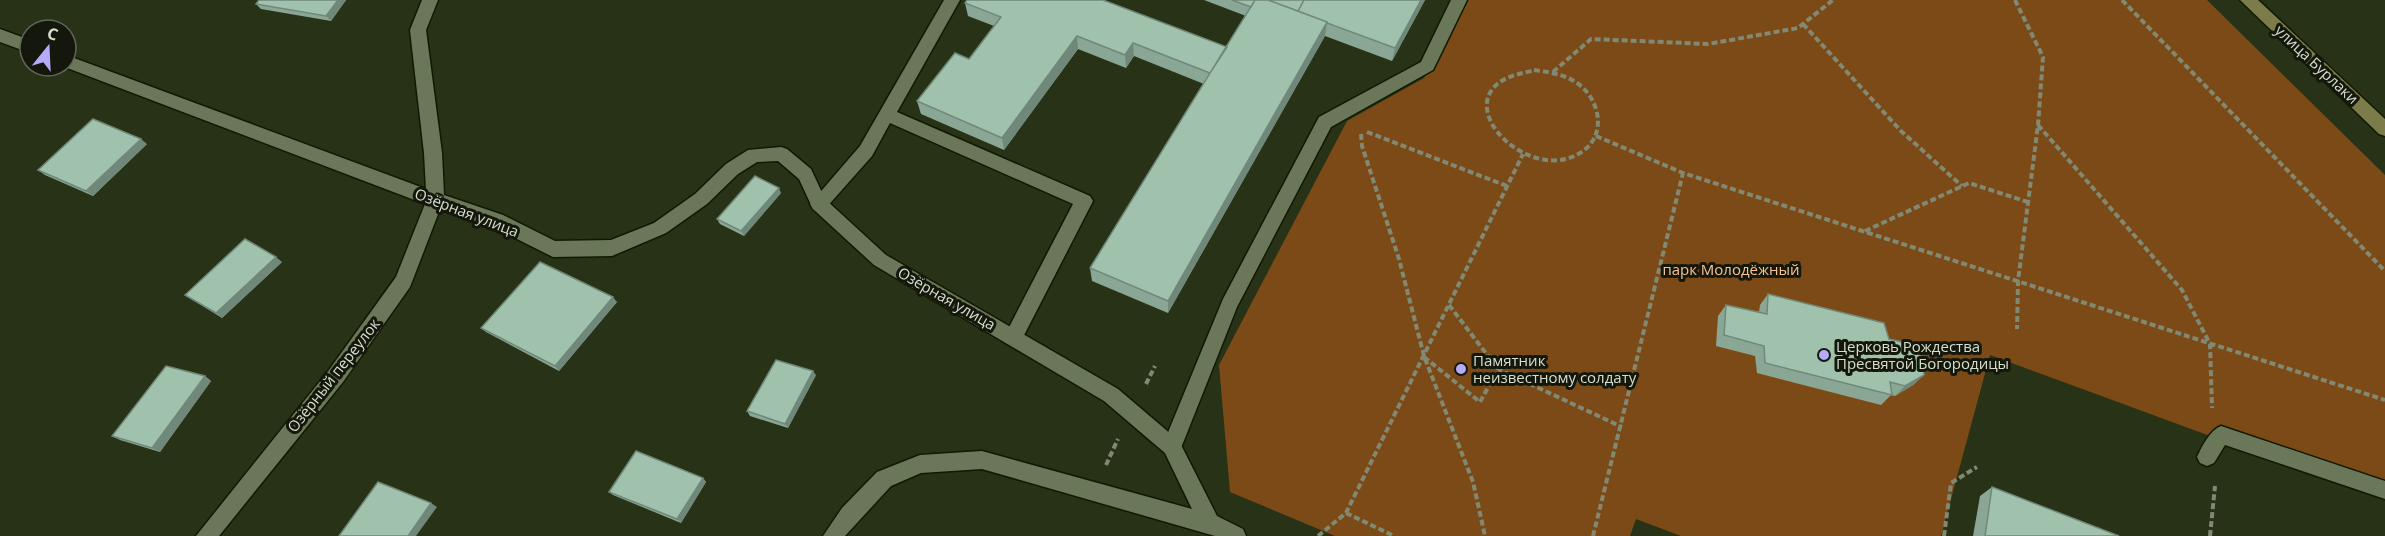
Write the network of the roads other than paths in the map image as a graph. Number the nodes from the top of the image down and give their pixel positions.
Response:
1 (430, 0) edge
2 (952, 0) edge
3 (1459, 0) edge
4 (2248, 0) edge
5 (0, 35) edge
6 (18, 42) edge
7 (78, 66) edge
8 (888, 116) junction
9 (2385, 129) edge
10 (435, 200) junction
11 (819, 204) junction
12 (1013, 337) junction
13 (1172, 447) junction
14 (2207, 457) dead end
15 (2385, 490) edge
16 (1210, 523) junction
17 (206, 536) edge
18 (833, 536) edge
19 (1236, 536) edge

1 - 10 street
2 - 8 street
3 - 13 street
4 - 9 street, улица Бурлаки
5 - 6 street
7 - 10 street, Озёрная улица
8 - 11 street
8 - 12 street
10 - 11 street, Озёрная улица
10 - 17 street, Озёрный переулок
11 - 12 street, Озёрная улица
12 - 13 street, Озёрная улица
13 - 16 street, Озёрная улица
14 - 15 street
16 - 18 street
16 - 19 street

